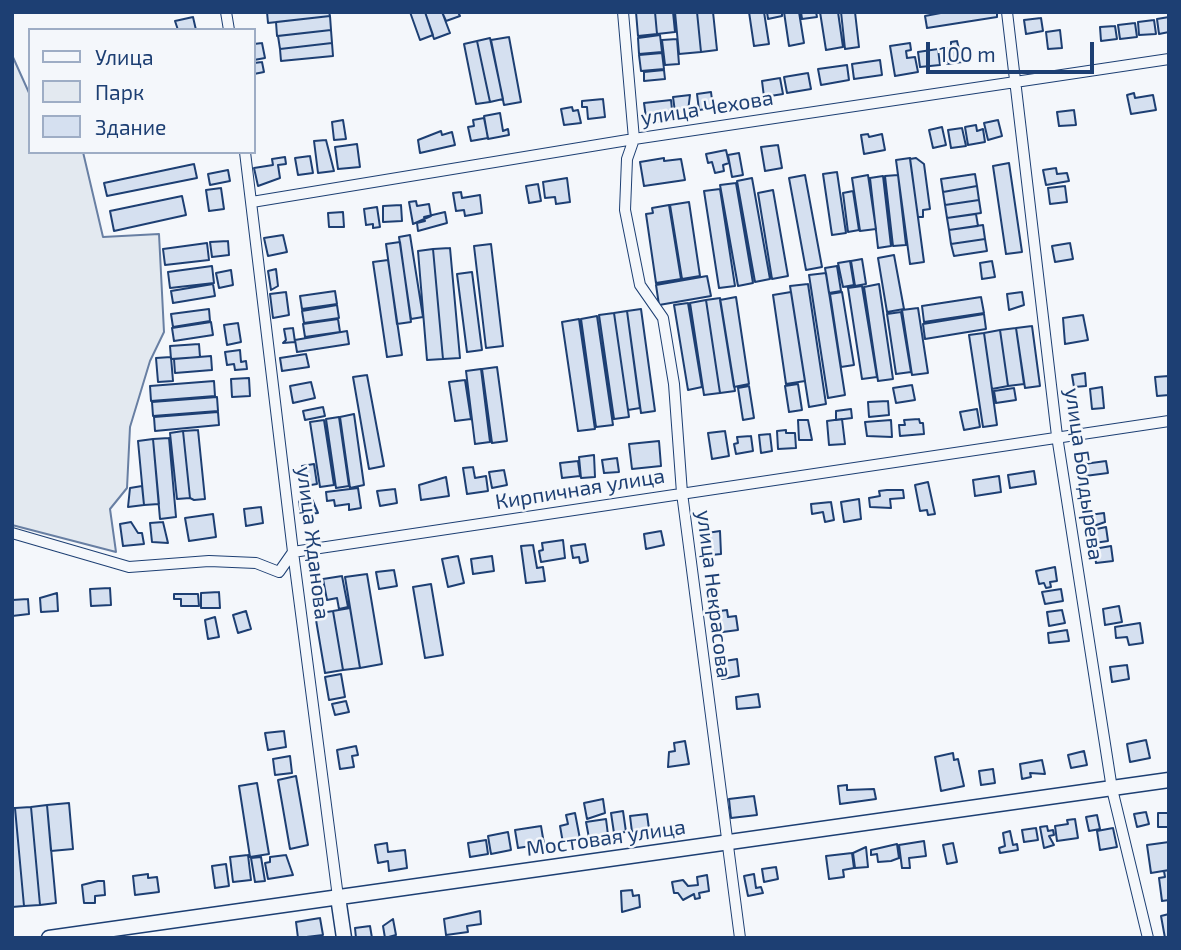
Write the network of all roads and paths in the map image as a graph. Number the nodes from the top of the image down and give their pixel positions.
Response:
1 (623, 12) edge
2 (1007, 12) edge
3 (1169, 59) edge
4 (1016, 82) junction
5 (634, 139) junction
6 (245, 154) edge
7 (252, 202) junction
8 (1169, 421) edge
9 (1057, 436) junction
10 (682, 493) junction
11 (12, 533) edge
12 (293, 552) junction
13 (1169, 780) edge
14 (1112, 789) junction
15 (726, 842) junction
16 (338, 897) junction
17 (49, 938) edge
18 (344, 938) edge
19 (740, 938) edge
20 (1148, 938) edge

1 - 5 street, улица Некрасова
2 - 4 street, улица Болдырева
3 - 4 street, улица Чехова
4 - 5 street, улица Чехова
4 - 9 street, улица Болдырева
5 - 7 street, улица Чехова
5 - 10 street, улица Некрасова
6 - 7 street, улица Жданова
7 - 12 street, улица Жданова
8 - 9 street, Кирпичная улица
9 - 10 street, Кирпичная улица
9 - 14 street, улица Болдырева
10 - 12 street, Кирпичная улица
10 - 15 street, улица Некрасова
11 - 12 street, Кирпичная улица
12 - 16 street, улица Жданова
13 - 14 street, Мостовая улица
14 - 15 street, Мостовая улица
14 - 20 street, улица Болдырева
15 - 16 street, Мостовая улица
15 - 19 street, улица Некрасова
16 - 17 street, Мостовая улица
16 - 18 street, улица Жданова

